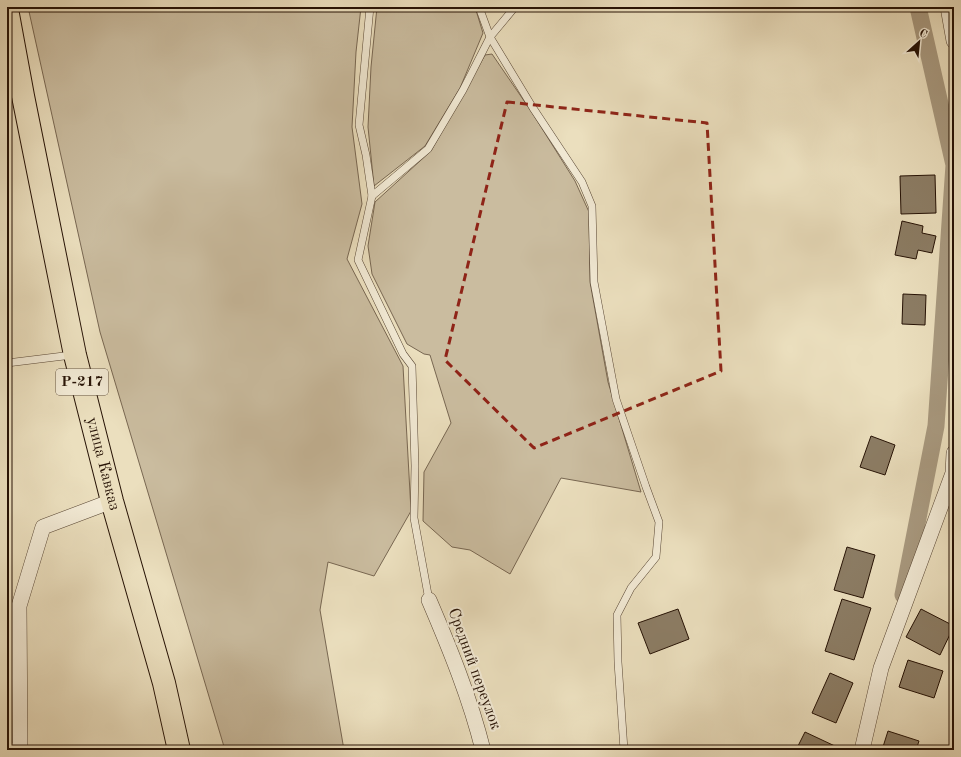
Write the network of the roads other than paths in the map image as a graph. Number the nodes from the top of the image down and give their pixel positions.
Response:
1 (370, 7) edge
2 (479, 7) edge
3 (515, 7) edge
4 (948, 7) edge
5 (7, 9) edge
6 (490, 37) junction
7 (954, 41) edge
8 (372, 196) junction
9 (75, 355) junction
10 (7, 363) edge
11 (954, 453) edge
12 (112, 501) junction
13 (429, 600) joint
14 (7, 744) edge
15 (19, 750) edge
16 (178, 750) edge
17 (483, 750) edge
18 (624, 750) edge
19 (862, 750) edge

1 - 8 lane
2 - 6 lane
3 - 6 lane
4 - 7 street
5 - 9 highway, улица Кавказ / Р-217
6 - 8 lane
6 - 18 lane
8 - 13 lane
9 - 10 lane
9 - 12 highway, улица Кавказ / Р-217
11 - 19 street
12 - 15 street
12 - 16 highway, улица Кавказ / Р-217
13 - 17 street, Средний переулок
14 - 15 lane

